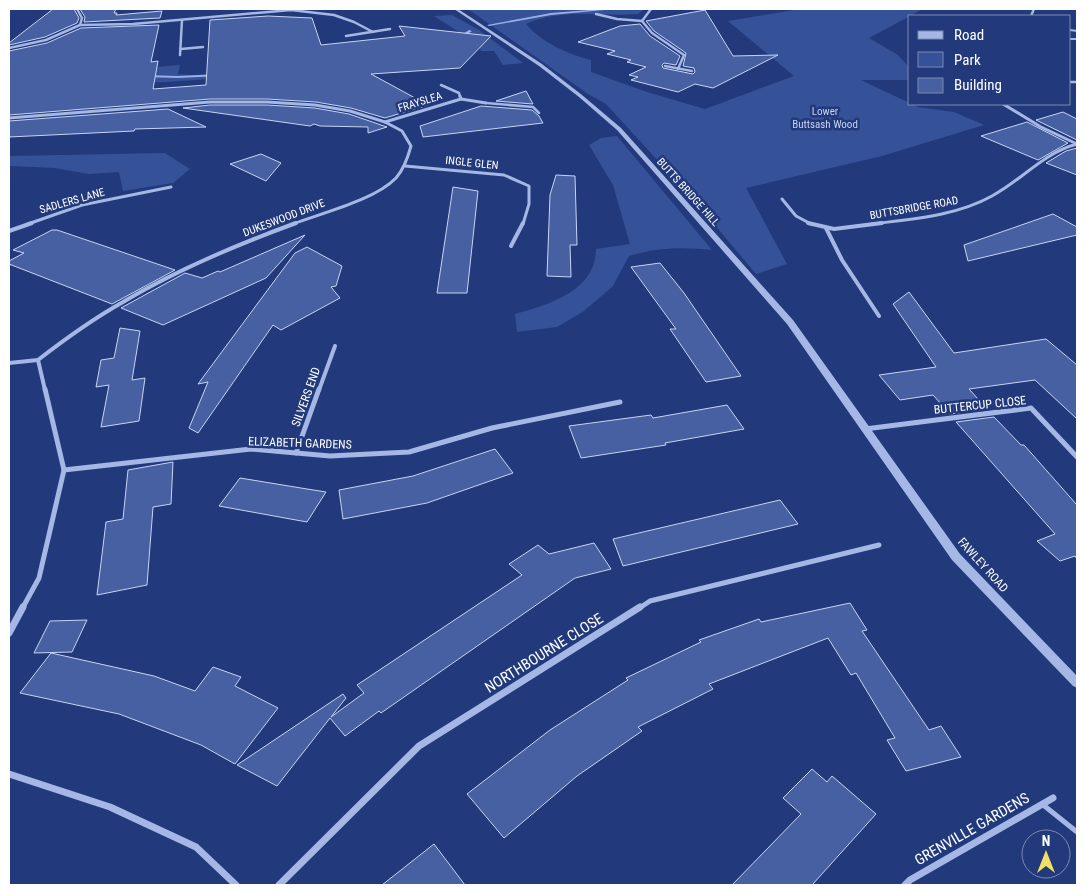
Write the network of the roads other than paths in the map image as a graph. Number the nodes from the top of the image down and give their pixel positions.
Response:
1 (78, 9) edge
2 (456, 9) edge
3 (651, 9) edge
4 (596, 14) dead end
5 (182, 20) junction
6 (642, 21) junction
7 (80, 25) junction
8 (390, 29) dead end
9 (373, 32) junction
10 (346, 36) dead end
11 (203, 47) dead end
12 (9, 48) edge
13 (181, 49) junction
14 (180, 56) dead end
15 (666, 66) dead end
16 (678, 69) junction
17 (692, 71) dead end
18 (441, 85) dead end
19 (461, 99) junction
20 (486, 103) joint
21 (1005, 105) edge
22 (539, 113) dead end
23 (9, 118) edge
24 (385, 122) junction
25 (1077, 144) edge
26 (405, 166) junction
27 (171, 187) dead end
28 (782, 199) dead end
29 (826, 228) junction
30 (9, 231) edge
31 (511, 246) dead end
32 (879, 316) dead end
33 (334, 346) dead end
34 (38, 360) junction
35 (9, 362) edge
36 (620, 402) dead end
37 (865, 428) junction
38 (296, 453) junction
39 (1077, 457) edge
40 (64, 470) junction
41 (879, 545) dead end
42 (9, 634) edge
43 (1077, 683) edge
44 (9, 774) edge
45 (1053, 798) dead end
46 (1042, 804) junction
47 (1077, 832) edge
48 (236, 885) edge
49 (279, 885) edge
50 (905, 885) edge

1 - 7 street
2 - 37 street, BUTTS BRIDGE HILL
3 - 6 street
4 - 6 street
5 - 7 street
5 - 9 street
5 - 13 street
6 - 16 street
7 - 12 street
8 - 9 street
9 - 10 street
11 - 13 street
13 - 14 street
15 - 16 street
16 - 17 street
18 - 19 street, FRAYSLEA
19 - 20 street, FRAYSLEA
19 - 24 street, FRAYSLEA
20 - 22 lane
21 - 25 street
23 - 24 street
24 - 26 street
25 - 29 street, BUTTSBRIDGE ROAD
26 - 31 street, INGLE GLEN
26 - 34 street, DUKESWOOD DRIVE
27 - 30 street, SADLERS LANE
28 - 29 street, BUTTSBRIDGE ROAD
29 - 32 street
33 - 38 street, SILVERS END
34 - 35 street
34 - 40 street
36 - 38 street, ELIZABETH GARDENS
37 - 39 street, BUTTERCUP CLOSE
37 - 43 street, FAWLEY ROAD
38 - 40 street, ELIZABETH GARDENS
40 - 42 street
41 - 49 street, NORTHBOURNE CLOSE
44 - 48 street
45 - 46 street, GRENVILLE GARDENS
46 - 47 lane
46 - 50 street, GRENVILLE GARDENS

